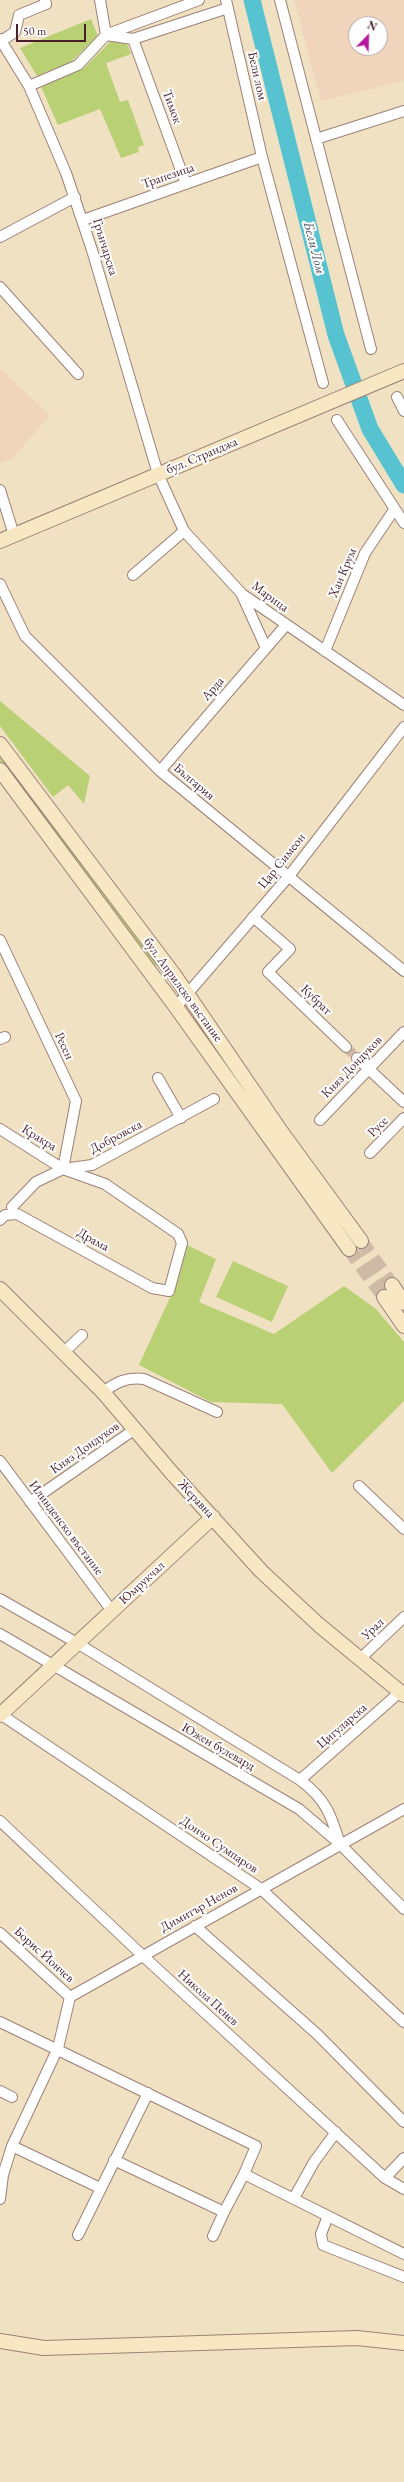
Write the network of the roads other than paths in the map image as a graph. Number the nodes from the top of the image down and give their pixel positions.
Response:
1 (45, 0) edge
2 (100, 0) edge
3 (200, 0) edge
4 (280, 0) edge
5 (227, 4) edge
6 (106, 34) junction
7 (133, 39) junction
8 (1, 40) edge
9 (29, 86) junction
10 (404, 111) edge
11 (316, 139) junction
12 (262, 157) junction
13 (186, 184) junction
14 (75, 197) junction
15 (83, 220) junction
16 (0, 237) edge
17 (0, 287) edge
18 (371, 349) dead end
19 (404, 371) edge
20 (78, 374) dead end
21 (323, 383) dead end
22 (397, 397) dead end
23 (404, 411) edge
24 (337, 420) dead end
25 (158, 474) junction
26 (0, 490) edge
27 (394, 510) junction
28 (404, 523) edge
29 (184, 531) junction
30 (14, 535) junction
31 (0, 541) edge
32 (133, 575) dead end
33 (0, 584) edge
34 (242, 594) junction
35 (286, 625) junction
36 (266, 648) junction
37 (325, 651) junction
38 (404, 705) edge
39 (404, 728) edge
40 (0, 744) edge
41 (0, 770) edge
42 (160, 771) junction
43 (289, 876) junction
44 (253, 917) junction
45 (0, 940) edge
46 (3, 955) edge
47 (404, 971) edge
48 (187, 994) junction
49 (176, 1007) junction
50 (404, 1032) edge
51 (346, 1047) tunnel mouth
52 (357, 1058) tunnel mouth
53 (369, 1069) junction
54 (158, 1078) dead end
55 (214, 1099) dead end
56 (404, 1102) edge
57 (181, 1118) junction
58 (404, 1118) edge
59 (320, 1120) dead end
60 (0, 1129) edge
61 (370, 1153) dead end
62 (63, 1169) junction
63 (12, 1207) dead end
64 (2, 1218) edge
65 (361, 1241) tunnel mouth
66 (349, 1249) tunnel mouth
67 (392, 1285) tunnel mouth
68 (0, 1289) edge
69 (169, 1291) joint
70 (384, 1297) tunnel mouth
71 (404, 1303) edge
72 (404, 1326) edge
73 (82, 1335) dead end
74 (64, 1352) junction
75 (103, 1392) junction
76 (217, 1412) dead end
77 (135, 1429) junction
78 (0, 1461) edge
79 (359, 1486) dead end
80 (30, 1502) junction
81 (213, 1517) junction
82 (404, 1529) edge
83 (0, 1599) edge
84 (112, 1610) junction
85 (404, 1617) edge
86 (0, 1634) edge
87 (74, 1646) junction
88 (360, 1659) junction
89 (56, 1663) junction
90 (402, 1694) edge
91 (0, 1714) edge
92 (300, 1780) junction
93 (404, 1809) edge
94 (0, 1821) edge
95 (340, 1844) junction
96 (261, 1889) junction
97 (404, 1909) edge
98 (195, 1926) junction
99 (0, 1933) edge
100 (142, 1955) junction
101 (70, 1997) junction
102 (0, 2022) edge
103 (404, 2022) edge
104 (58, 2048) junction
105 (0, 2091) edge
106 (148, 2093) junction
107 (12, 2097) dead end
108 (404, 2122) edge
109 (336, 2132) junction
110 (12, 2146) junction
111 (404, 2158) edge
112 (114, 2160) junction
113 (244, 2174) junction
114 (385, 2178) junction
115 (100, 2188) junction
116 (404, 2188) edge
117 (294, 2198) junction
118 (0, 2200) edge
119 (224, 2212) junction
120 (328, 2216) junction
121 (78, 2235) dead end
122 (213, 2236) dead end
123 (404, 2254) edge
124 (404, 2277) edge
125 (0, 2341) edge
126 (404, 2343) edge

1 - 8 street
2 - 6 street
3 - 6 street
4 - 11 street
5 - 7 street
5 - 12 street, Бели лом
6 - 7 street
6 - 9 street
7 - 13 street, Тимок
8 - 9 street, Грънчарска
9 - 14 street, Грънчарска
10 - 11 street
11 - 18 street
12 - 13 street, Трапезица
12 - 21 street, Бели лом
13 - 15 street, Трапезица
14 - 15 street, Грънчарска
14 - 16 street
15 - 25 street, Грънчарска
17 - 20 street
19 - 25 street, бул. Странджа
22 - 23 street
24 - 27 street
25 - 29 street, Марица
25 - 30 street, бул. Странджа
26 - 30 street
27 - 28 street
27 - 37 street, Хан Крум
29 - 32 street
29 - 34 street, Марица
30 - 31 street, бул. Странджа
33 - 42 street, България
34 - 35 street, Марица
34 - 36 street
35 - 36 street, Арда
35 - 37 street, Марица
36 - 42 street, Арда
37 - 38 street, Марица
39 - 43 street, Цар Симеон
40 - 48 street, бул. Априлско въстание
41 - 49 street, бул. Априлско въстание
42 - 43 street, България
43 - 44 street, Цар Симеон
43 - 47 street, България
44 - 48 street, Цар Симеон
44 - 51 street, Кубрат
45 - 46 street, Ресен
46 - 62 street, Ресен
48 - 49 street, Цар Симеон
48 - 65 street, бул. Априлско въстание
49 - 66 street, бул. Априлско въстание
50 - 53 street, Княз Дондуков
52 - 53 street
53 - 56 street
53 - 59 street, Княз Дондуков
54 - 57 street
55 - 57 street, Добровска
57 - 62 street, Добровска
58 - 61 street, Русе
60 - 62 street, Кракра
62 - 63 street, Добровска
62 - 69 street, Кракра
64 - 69 street, Драма
67 - 71 street
68 - 74 street, Жеравна
70 - 72 street
73 - 74 street
74 - 75 street, Жеравна
75 - 76 street
75 - 77 street, Жеравна
77 - 80 street, Княз Дондуков
77 - 81 street, Жеравна
78 - 80 street, Илинденско въстание
79 - 82 street
80 - 84 street, Илинденско въстание
81 - 84 street, Юмрукчал
81 - 88 street, Жеравна
83 - 87 street
84 - 87 street, Юмрукчал
85 - 88 street, Урал
86 - 89 street, Южен булевард
87 - 89 street, Юмрукчал
87 - 92 street
88 - 90 street, Жеравна
89 - 91 street
89 - 95 street, Южен булевард
90 - 92 street, Цигуларска
91 - 96 street, Дончо Сумпаров
92 - 95 street
93 - 95 street, Димитър Ненов
94 - 100 street, Никола Пенев
95 - 96 street, Димитър Ненов
95 - 97 street, Южен булевард
96 - 98 street, Димитър Ненов
96 - 103 street, Дончо Сумпаров
98 - 100 street, Димитър Ненов
98 - 108 street
99 - 101 street, Борис Йончев
100 - 101 street, Димитър Ненов
100 - 109 street, Никола Пенев
101 - 104 street
102 - 104 street
104 - 106 street
104 - 110 street
105 - 107 street
106 - 112 street
106 - 113 street
109 - 114 street, Никола Пенев
109 - 117 street
110 - 115 street
110 - 118 street
111 - 114 street
112 - 115 street
112 - 119 street
113 - 117 street
113 - 119 street
114 - 116 street, Никола Пенев
115 - 121 street
117 - 120 street
119 - 122 street
120 - 123 street
120 - 124 street
125 - 126 street

